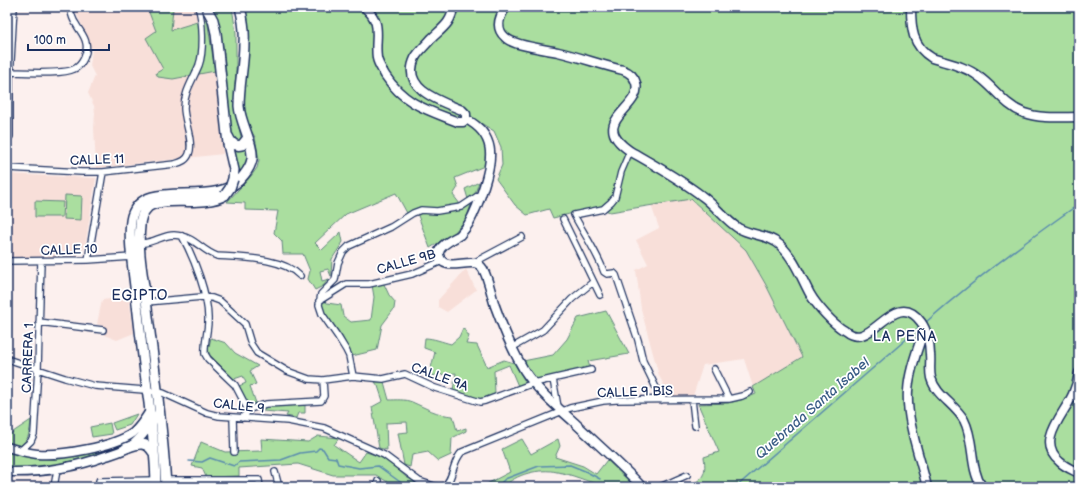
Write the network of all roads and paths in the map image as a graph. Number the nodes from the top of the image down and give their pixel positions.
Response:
1 (14, 7) edge
2 (70, 7) edge
3 (198, 7) edge
4 (206, 7) edge
5 (240, 7) edge
6 (364, 7) edge
7 (453, 7) edge
8 (506, 7) edge
9 (911, 7) edge
10 (9, 72) edge
11 (1079, 117) edge
12 (466, 119) junction
13 (227, 134) junction
14 (10, 136) dead end
15 (247, 139) junction
16 (630, 151) junction
17 (7, 168) edge
18 (104, 172) junction
19 (226, 192) junction
20 (482, 193) junction
21 (144, 206) junction
22 (563, 219) dead end
23 (182, 236) junction
24 (522, 237) dead end
25 (140, 242) junction
26 (132, 257) junction
27 (88, 260) junction
28 (7, 261) edge
29 (41, 261) junction
30 (442, 261) junction
31 (473, 263) junction
32 (300, 276) dead end
33 (593, 282) junction
34 (600, 295) dead end
35 (206, 297) junction
36 (319, 301) junction
37 (147, 302) junction
38 (39, 322) junction
39 (924, 328) junction
40 (103, 330) dead end
41 (513, 347) junction
42 (7, 359) edge
43 (38, 369) junction
44 (714, 369) dead end
45 (591, 370) dead end
46 (1079, 373) edge
47 (353, 376) junction
48 (323, 380) junction
49 (553, 380) junction
50 (534, 383) junction
51 (147, 391) junction
52 (157, 392) junction
53 (750, 392) dead end
54 (730, 399) junction
55 (662, 400) junction
56 (692, 400) junction
57 (248, 410) junction
58 (560, 410) junction
59 (154, 412) junction
60 (233, 418) junction
61 (242, 418) junction
62 (151, 424) junction
63 (695, 426) dead end
64 (7, 447) edge
65 (126, 448) junction
66 (20, 451) junction
67 (154, 452) junction
68 (234, 452) dead end
69 (57, 470) junction
70 (7, 472) edge
71 (275, 472) dead end
72 (1079, 473) edge
73 (687, 475) dead end
74 (210, 480) junction
75 (99, 481) dead end
76 (156, 483) edge
77 (166, 483) edge
78 (54, 487) edge
79 (212, 487) edge
80 (260, 487) edge
81 (279, 487) edge
82 (438, 487) edge
83 (444, 487) edge
84 (642, 487) edge
85 (660, 487) edge
86 (927, 487) edge
87 (982, 487) edge

1 - 10 street
2 - 10 street
3 - 18 street, CALLE 11
4 - 13 main road
5 - 15 main road
6 - 12 main road
7 - 12 main road
8 - 16 main road
9 - 11 main road
10 - 14 street
12 - 20 main road
13 - 15 main road
13 - 19 main road, bridge
15 - 19 main road
16 - 39 main road
16 - 55 street
17 - 18 street, CALLE 11
18 - 27 street
19 - 21 main road
20 - 30 main road
20 - 36 street
21 - 25 main road
21 - 26 main road
22 - 33 street
23 - 25 street
23 - 32 street
23 - 35 street
24 - 31 street, CALLE 9B
25 - 37 main road
26 - 27 street, CALLE 10
26 - 51 main road
27 - 29 street, CALLE 10
28 - 29 street, CALLE 10
29 - 38 street, CARRERA 1
30 - 31 main road, CALLE 9B
30 - 36 street, CALLE 9B
31 - 41 main road
33 - 34 street
33 - 41 street
35 - 37 street, CALLE 9A
35 - 48 street, CALLE 9A
35 - 57 street
36 - 47 street
37 - 52 main road
38 - 40 street
38 - 43 street, CARRERA 1
39 - 86 main road
39 - 87 main road
41 - 50 main road
42 - 43 street, CALLE 9
43 - 51 street, CALLE 9
43 - 66 street, CARRERA 1
44 - 54 street
45 - 49 street, CALLE 9A
46 - 72 main road
47 - 48 street, CALLE 9A
47 - 50 street, CALLE 9A
48 - 57 street
49 - 50 street, CALLE 9A
49 - 58 street
50 - 58 main road
51 - 52 street, CALLE 9
51 - 59 main road
52 - 59 main road
52 - 60 street, CALLE 9
53 - 54 street, CALLE 9 BIS
54 - 56 street, CALLE 9 BIS
55 - 56 street, CALLE 9 BIS
55 - 58 street, CALLE 9 BIS
56 - 63 street
57 - 61 street
58 - 83 street, CALLE 9 BIS
58 - 84 main road
59 - 62 main road
59 - 66 main road
59 - 77 main road
60 - 61 street, CALLE 9
60 - 68 street
61 - 82 street, CALLE 9
62 - 65 main road
62 - 67 main road
64 - 66 main road
65 - 67 main road
65 - 69 main road
67 - 76 main road
69 - 70 main road
69 - 78 street
71 - 81 street
73 - 85 street
74 - 77 street
74 - 79 street
74 - 80 street
75 - 76 street

